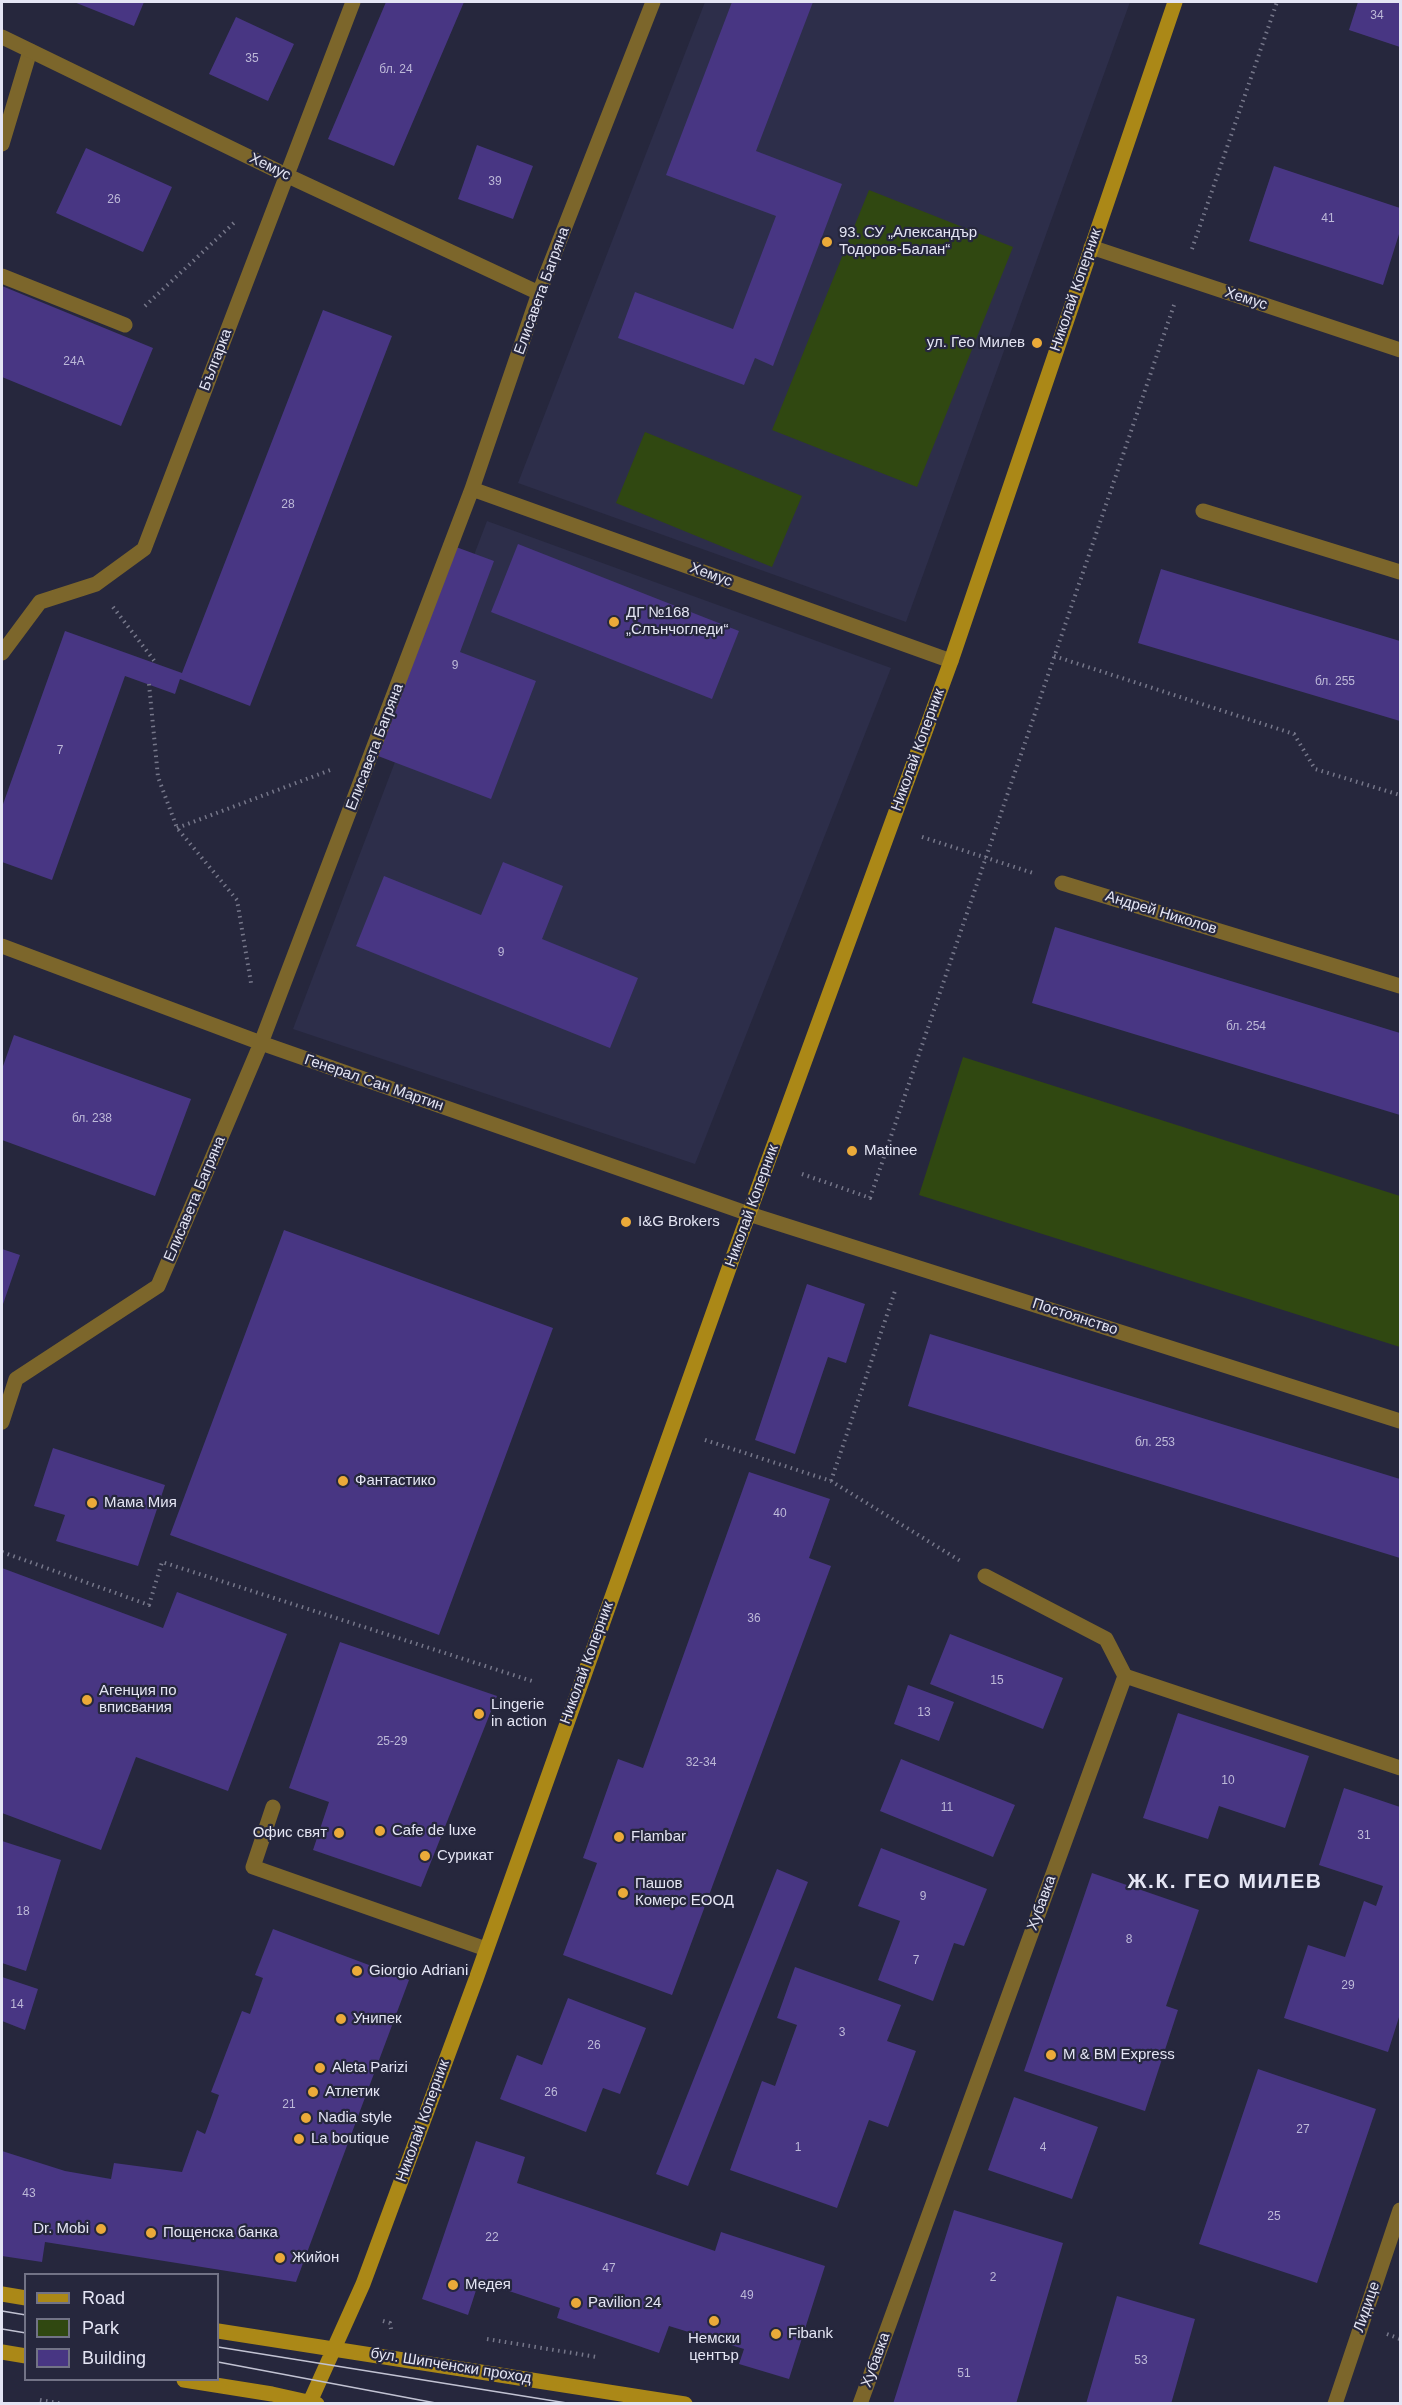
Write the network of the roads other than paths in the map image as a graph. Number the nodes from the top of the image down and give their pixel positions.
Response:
1 (353, 2) edge
2 (653, 2) edge
3 (1175, 2) edge
4 (2, 37) edge
5 (30, 51) junction
6 (2, 144) edge
7 (286, 175) junction
8 (1090, 248) junction
9 (2, 276) edge
10 (539, 293) junction
11 (125, 325) road end
12 (1401, 350) edge
13 (472, 489) junction
14 (1203, 511) dead end
15 (1401, 572) edge
16 (2, 653) edge
17 (951, 661) junction
18 (1062, 883) road end
19 (2, 946) edge
20 (1401, 986) edge
21 (261, 1043) junction
22 (749, 1214) junction
23 (2, 1373) edge
24 (16, 1379) junction
25 (1401, 1421) edge
26 (2, 1422) edge
27 (985, 1576) road end
28 (1125, 1676) junction
29 (1401, 1768) edge
30 (273, 1807) dead end
31 (486, 1949) junction
32 (1401, 2210) edge
33 (2, 2294) edge
34 (24, 2298) edge
35 (219, 2331) edge
36 (334, 2349) junction
37 (2, 2352) edge
38 (24, 2356) edge
39 (195, 2381) edge
40 (312, 2403) edge
41 (685, 2403) edge
42 (860, 2403) edge
43 (1335, 2403) edge

1 - 7 street, Българка
2 - 10 street, Елисавета Багряна
3 - 8 street, Николай Коперник
4 - 5 street, Хемус
5 - 6 street
5 - 7 street, Хемус
7 - 10 street, Хемус
7 - 16 street, Българка
8 - 12 street, Хемус
8 - 17 street, Николай Коперник
9 - 11 street
10 - 13 street, Елисавета Багряна
13 - 17 street, Хемус
13 - 21 street, Елисавета Багряна
14 - 15 street
17 - 22 street, Николай Коперник
18 - 20 street, Андрей Николов
19 - 21 street, Генерал Сан Мартин
21 - 22 street, Генерал Сан Мартин
21 - 24 street, Елисавета Багряна
22 - 25 street, Постоянство
22 - 31 street, Николай Коперник
23 - 24 street
24 - 26 street
27 - 28 street
28 - 29 street
28 - 42 street, Хубавка
30 - 31 street
31 - 36 street, Николай Коперник
32 - 43 street, Лидице
33 - 34 street
35 - 36 street, бул. Шипченски проход
36 - 40 street, Николай Коперник
36 - 41 street, бул. Шипченски проход
37 - 38 street
39 - 40 street

